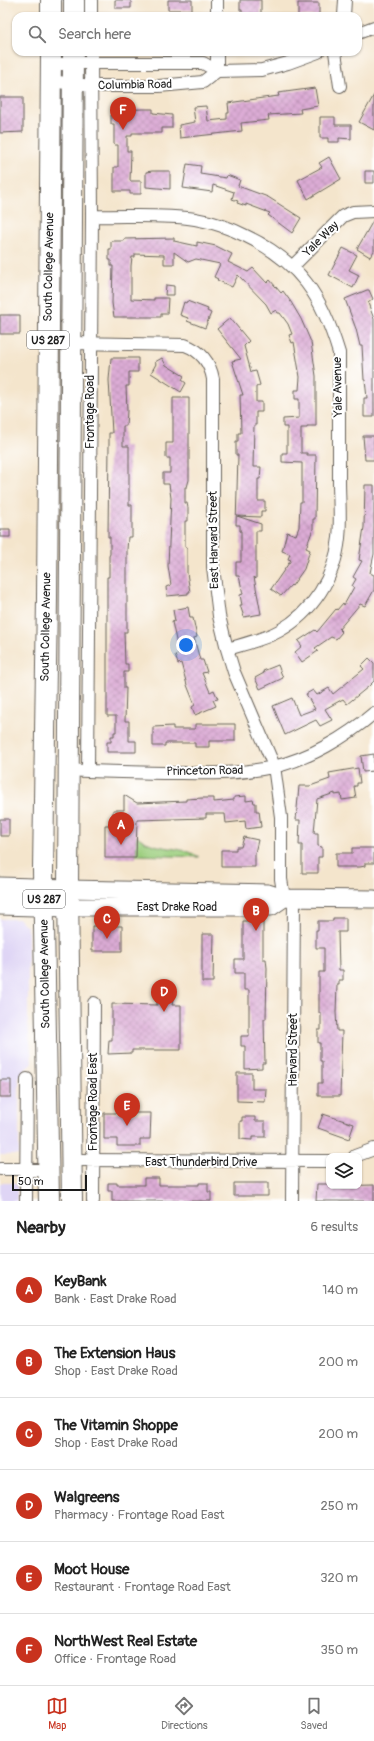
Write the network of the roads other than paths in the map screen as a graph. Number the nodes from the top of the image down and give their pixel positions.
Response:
1 (51, 0) edge
2 (74, 0) edge
3 (91, 0) edge
4 (217, 0) edge
5 (345, 0) edge
6 (51, 12) edge
7 (74, 12) edge
8 (91, 12) edge
9 (217, 12) edge
10 (344, 12) edge
11 (374, 27) edge
12 (362, 32) edge
13 (217, 56) edge
14 (307, 56) edge
15 (336, 56) edge
16 (82, 57) edge
17 (51, 66) edge
18 (217, 71) junction
19 (82, 85) junction
20 (340, 86) dead end
21 (374, 211) edge
22 (92, 216) junction
23 (292, 267) junction
24 (49, 277) junction
25 (72, 314) junction
26 (81, 343) junction
27 (227, 649) junction
28 (374, 713) edge
29 (274, 766) junction
30 (79, 771) junction
31 (0, 887) edge
32 (44, 896) junction
33 (69, 898) junction
34 (289, 898) junction
35 (374, 899) edge
36 (0, 905) edge
37 (94, 1003) dead end
38 (27, 1079) dead end
39 (47, 1091) junction
40 (374, 1149) edge
41 (362, 1153) edge
42 (72, 1160) junction
43 (93, 1161) junction
44 (326, 1161) edge
45 (292, 1162) junction
46 (0, 1168) edge
47 (26, 1169) junction
48 (48, 1171) junction
49 (26, 1201) edge
50 (49, 1201) edge
51 (62, 1201) edge
52 (72, 1201) edge
53 (93, 1201) edge
54 (292, 1201) edge

1 - 6 highway
2 - 7 highway
3 - 8 street
4 - 9 street
5 - 10 street
11 - 12 street
13 - 18 street
14 - 18 street, Columbia Road
15 - 20 street
16 - 17 street, Columbia Road
16 - 18 street, Columbia Road
16 - 19 highway, South College Avenue / US 287
17 - 19 street, Columbia Road
17 - 24 highway, South College Avenue / US 287
18 - 19 street, Columbia Road
19 - 22 street
19 - 25 highway, South College Avenue / US 287
21 - 23 street, Yale Way
22 - 23 street, Yale Avenue
22 - 26 street
23 - 27 street, Yale Avenue
24 - 25 highway
24 - 32 highway, South College Avenue / US 287
25 - 26 highway, South College Avenue / US 287
26 - 27 street, East Harvard Street
26 - 30 highway, South College Avenue / US 287
27 - 29 street, East Harvard Street
28 - 29 street, Princeton Road
29 - 30 street, Princeton Road
29 - 34 street, East Harvard Street
30 - 33 highway, South College Avenue / US 287
31 - 32 main road
32 - 33 main road, East Drake Road
32 - 36 main road
32 - 39 highway, South College Avenue / US 287
33 - 34 main road, East Drake Road
33 - 42 highway, South College Avenue / US 287
34 - 35 main road, East Drake Road
34 - 45 street, Harvard Street
37 - 43 street, Frontage Road East
38 - 47 street
39 - 42 highway
39 - 48 highway, South College Avenue / US 287
40 - 41 street
42 - 43 street, East Thunderbird Drive
42 - 52 highway, South College Avenue / US 287
43 - 45 street, East Thunderbird Drive
43 - 53 street, Frontage Road East
44 - 45 street, East Thunderbird Drive
45 - 54 street, Harvard Street
46 - 47 street
47 - 48 street
47 - 49 street
48 - 50 highway, South College Avenue / US 287
48 - 51 highway

